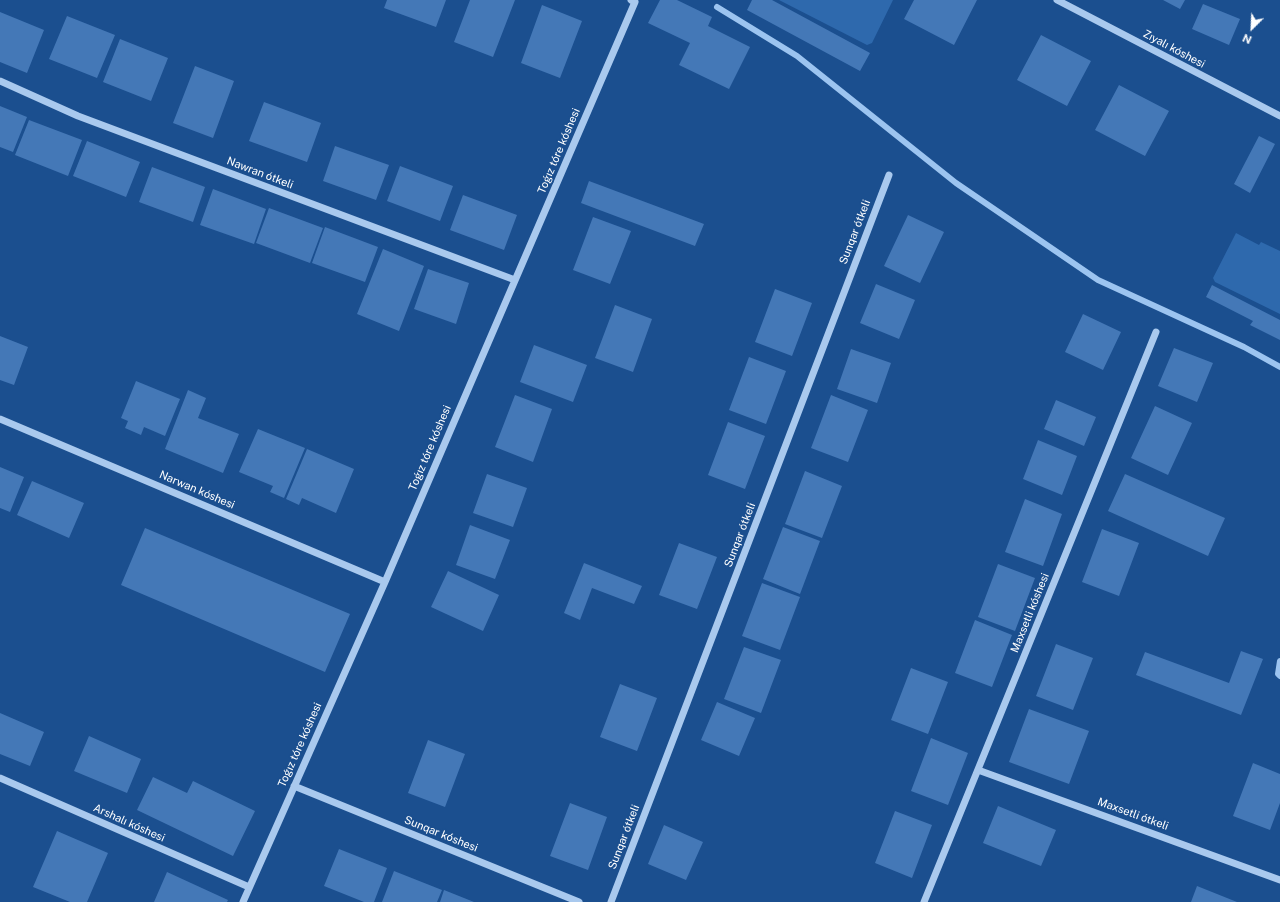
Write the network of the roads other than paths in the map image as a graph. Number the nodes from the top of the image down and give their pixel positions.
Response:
1 (1057, 0) edge
2 (633, 1) edge
3 (0, 81) edge
4 (1280, 116) edge
5 (889, 175) dead end
6 (515, 280) junction
7 (1156, 332) dead end
8 (0, 418) edge
9 (385, 582) junction
10 (978, 770) junction
11 (0, 778) edge
12 (294, 786) junction
13 (1280, 880) edge
14 (249, 887) junction
15 (243, 902) edge
16 (579, 902) edge
17 (611, 902) edge
18 (924, 902) edge

1 - 4 street, Zıyalı kóshesi
2 - 6 street, Toǵız tóre kóshesi
3 - 6 street, Nawran ótkeli
5 - 17 street, Sunqar ótkeli
6 - 9 street, Toǵız tóre kóshesi
7 - 10 street, Maxsetli kóshesi
8 - 9 street, Narwan kóshesi
9 - 12 street, Toǵız tóre kóshesi
10 - 13 street, Maxsetli ótkeli
10 - 18 street, Maxsetli kóshesi
11 - 14 street, Arshalı kóshesi
12 - 14 street, Toǵız tóre kóshesi
12 - 16 street, Sunqar kóshesi
14 - 15 street, Toǵız tóre kóshesi

